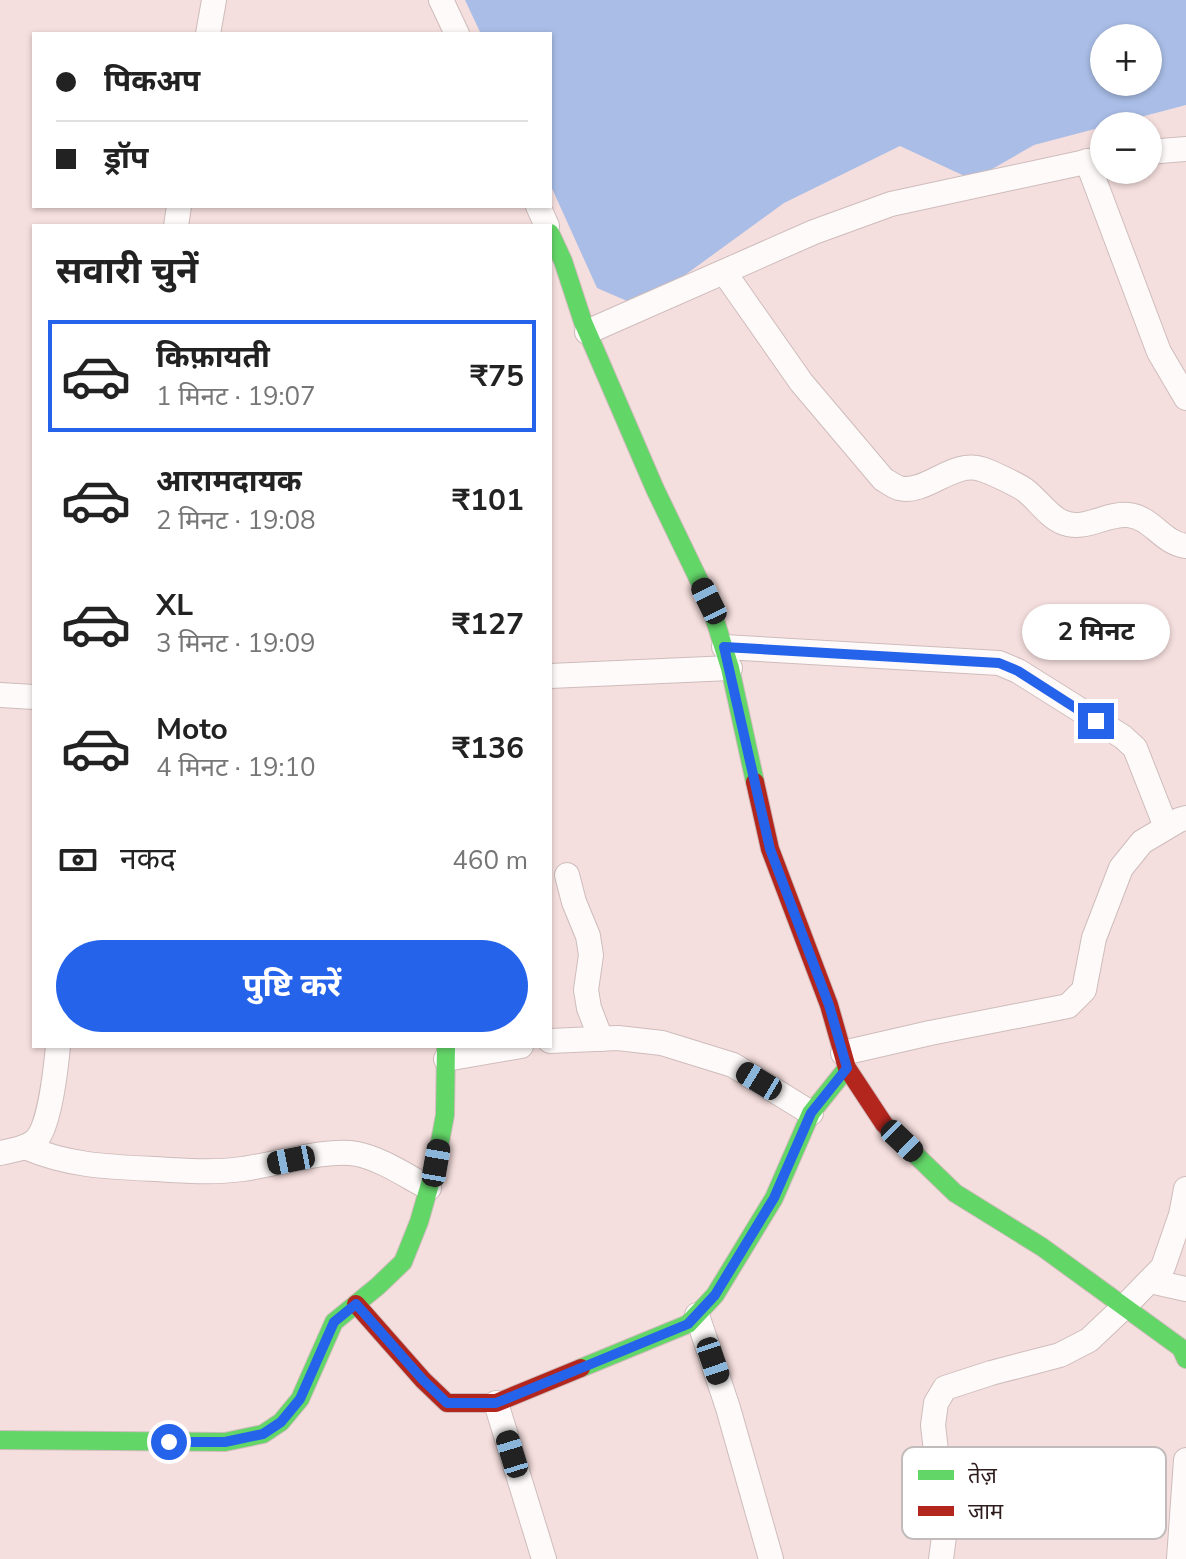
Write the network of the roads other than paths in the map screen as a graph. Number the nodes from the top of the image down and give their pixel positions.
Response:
1 (214, 0) edge
2 (441, 0) edge
3 (208, 32) edge
4 (456, 32) edge
5 (1186, 149) edge
6 (1162, 151) edge
7 (1090, 161) edge
8 (1104, 184) edge
9 (552, 237) edge
10 (724, 272) junction
11 (587, 332) junction
12 (1186, 398) edge
13 (1186, 546) edge
14 (727, 658) junction
15 (552, 676) edge
16 (0, 695) edge
17 (32, 697) edge
18 (1176, 823) edge
19 (567, 875) dead end
20 (601, 1039) junction
21 (552, 1041) edge
22 (58, 1048) edge
23 (500, 1048) edge
24 (446, 1053) edge
25 (845, 1061) junction
26 (811, 1113) junction
27 (25, 1147) junction
28 (0, 1153) edge
29 (429, 1188) junction
30 (1186, 1189) edge
31 (1183, 1214) edge
32 (1150, 1281) junction
33 (1186, 1289) edge
34 (356, 1304) junction
35 (1125, 1306) junction
36 (697, 1315) junction
37 (1186, 1359) edge
38 (496, 1403) junction
39 (0, 1440) edge
40 (936, 1447) edge
41 (1186, 1460) edge
42 (944, 1539) edge
43 (544, 1559) edge
44 (771, 1559) edge
45 (941, 1559) edge
46 (1179, 1559) edge

1 - 3 street
2 - 4 street
5 - 6 street
7 - 10 street
8 - 12 street
9 - 11 street
10 - 11 street
10 - 13 street
11 - 14 street
14 - 15 street
14 - 18 street
14 - 25 street
16 - 17 street
18 - 25 street
19 - 20 street
20 - 21 street
20 - 26 street
22 - 27 street
23 - 24 street
24 - 29 street
25 - 26 street
25 - 35 street
26 - 36 street
27 - 28 street
27 - 29 street
29 - 34 street
30 - 31 street
31 - 32 street
32 - 33 street
32 - 35 street
34 - 38 street
34 - 39 street
35 - 37 street
35 - 40 street
36 - 38 street
36 - 44 street
38 - 43 street
41 - 46 street
42 - 45 street

